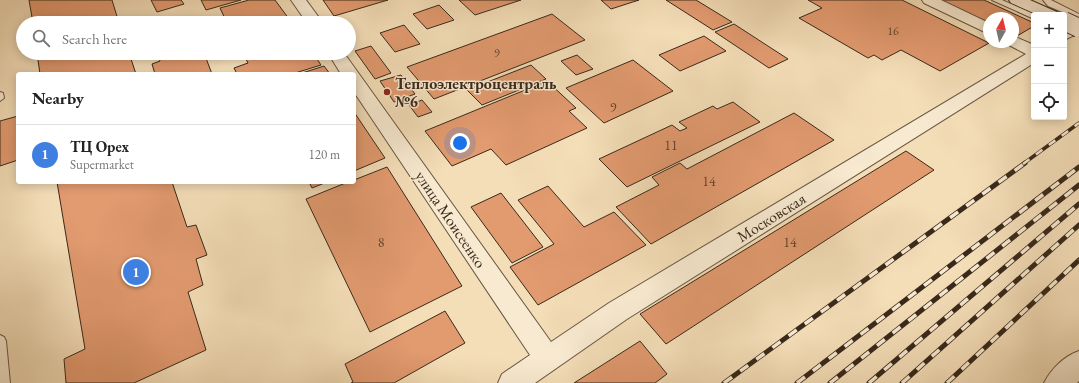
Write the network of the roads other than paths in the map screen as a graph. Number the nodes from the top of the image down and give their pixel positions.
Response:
1 (298, 0) edge
2 (929, 0) edge
3 (996, 0) edge
4 (1018, 0) edge
5 (1047, 0) edge
6 (1044, 12) edge
7 (309, 16) edge
8 (1031, 16) edge
9 (1079, 17) edge
10 (983, 26) edge
11 (1019, 44) edge
12 (1031, 50) edge
13 (1031, 58) edge
14 (341, 60) edge
15 (349, 72) edge
16 (356, 82) edge
17 (0, 95) edge
18 (0, 98) edge
19 (0, 341) edge
20 (548, 359) junction
21 (1079, 363) edge
22 (4, 383) edge
23 (512, 383) edge
24 (1058, 383) edge

1 - 7 street
2 - 10 street
3 - 8 lane
4 - 6 main road
5 - 9 lane
11 - 12 street
13 - 20 street, Московская
14 - 15 street
16 - 20 street, улица Моисеенко
17 - 18 lane
19 - 22 lane
20 - 23 street, Московская
21 - 24 street

